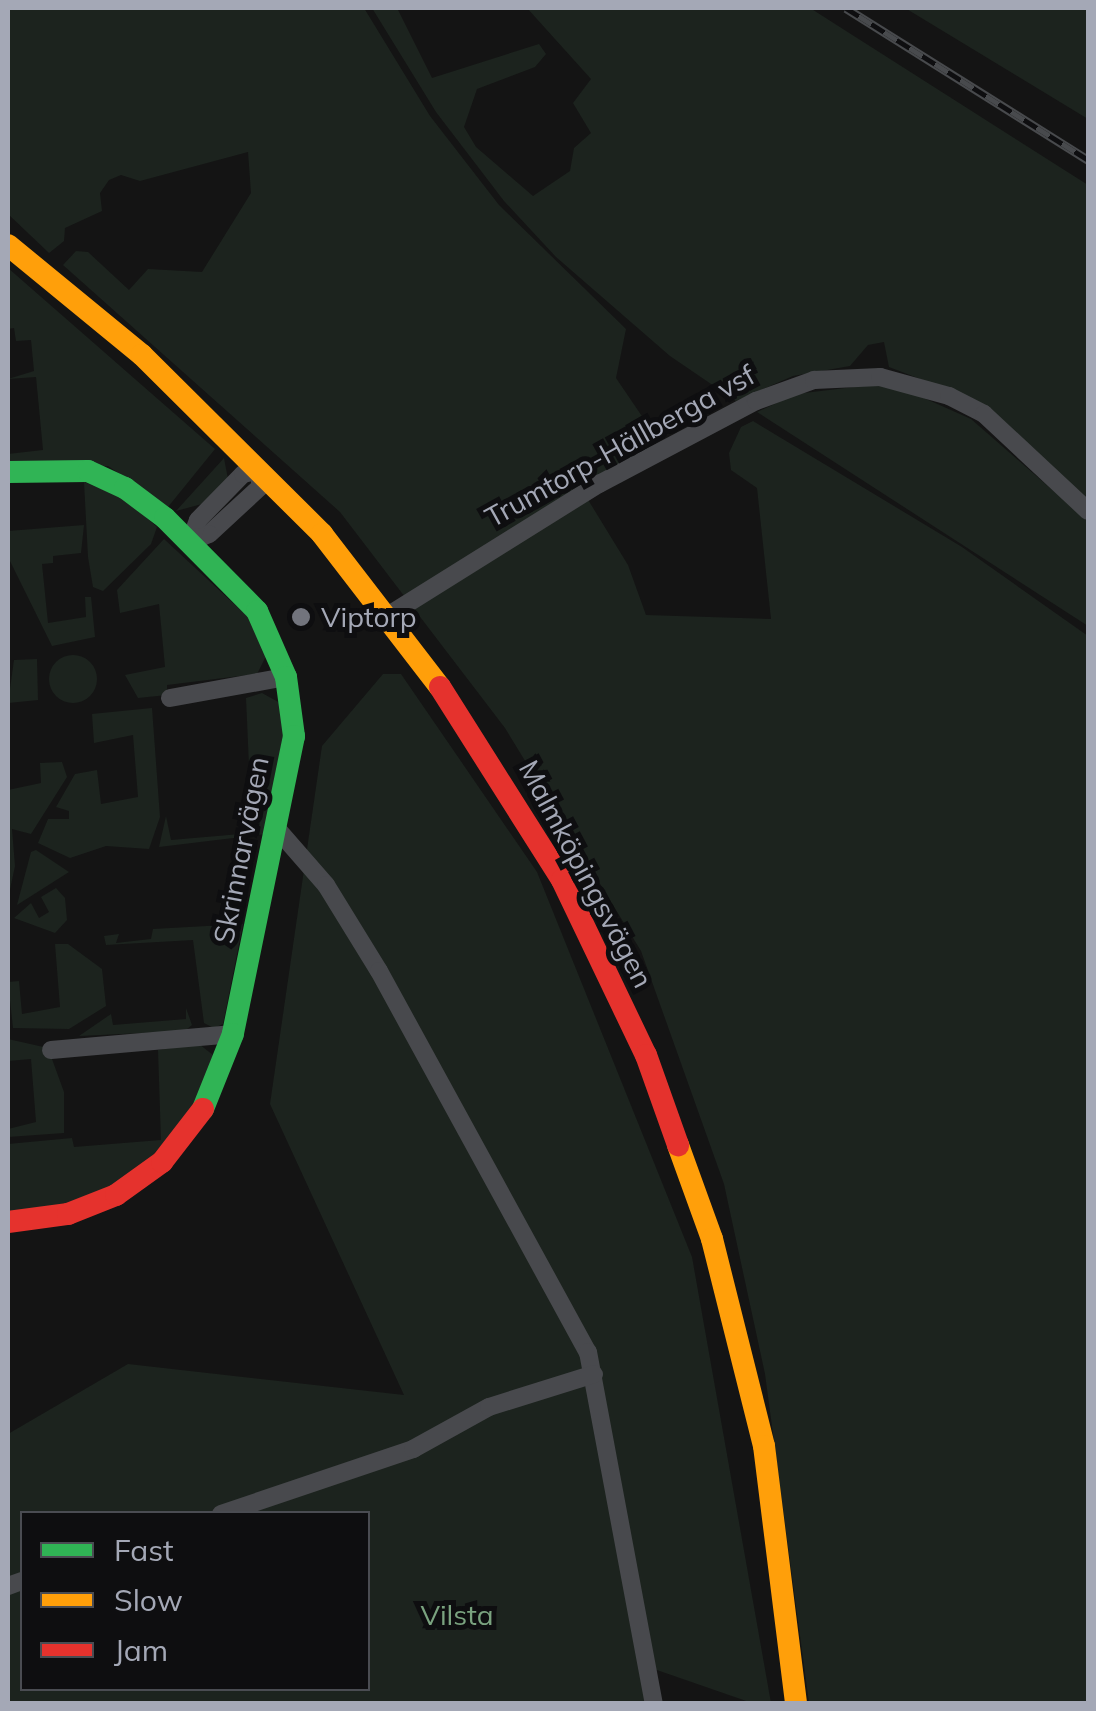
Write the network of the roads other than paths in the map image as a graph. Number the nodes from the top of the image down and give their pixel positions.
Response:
1 (8, 245) edge
2 (260, 470) junction
3 (8, 472) edge
4 (1088, 511) edge
5 (190, 542) junction
6 (389, 614) junction
7 (286, 677) junction
8 (170, 698) dead end
9 (278, 830) junction
10 (233, 1034) junction
11 (51, 1050) dead end
12 (8, 1222) edge
13 (594, 1374) junction
14 (230, 1511) edge
15 (654, 1704) edge
16 (796, 1704) edge

1 - 2 main road, Malmköpingsvägen
2 - 5 street
2 - 6 main road, Malmköpingsvägen
3 - 5 main road, Skrinnarvägen
4 - 6 street, Trumtorp-Hällberga vsf
5 - 7 main road, Skrinnarvägen
6 - 16 main road, Malmköpingsvägen
7 - 8 street
7 - 9 main road, Skrinnarvägen
9 - 10 main road, Skrinnarvägen
9 - 13 street
10 - 11 street
10 - 12 main road, Skrinnarvägen
13 - 14 street
13 - 15 street

